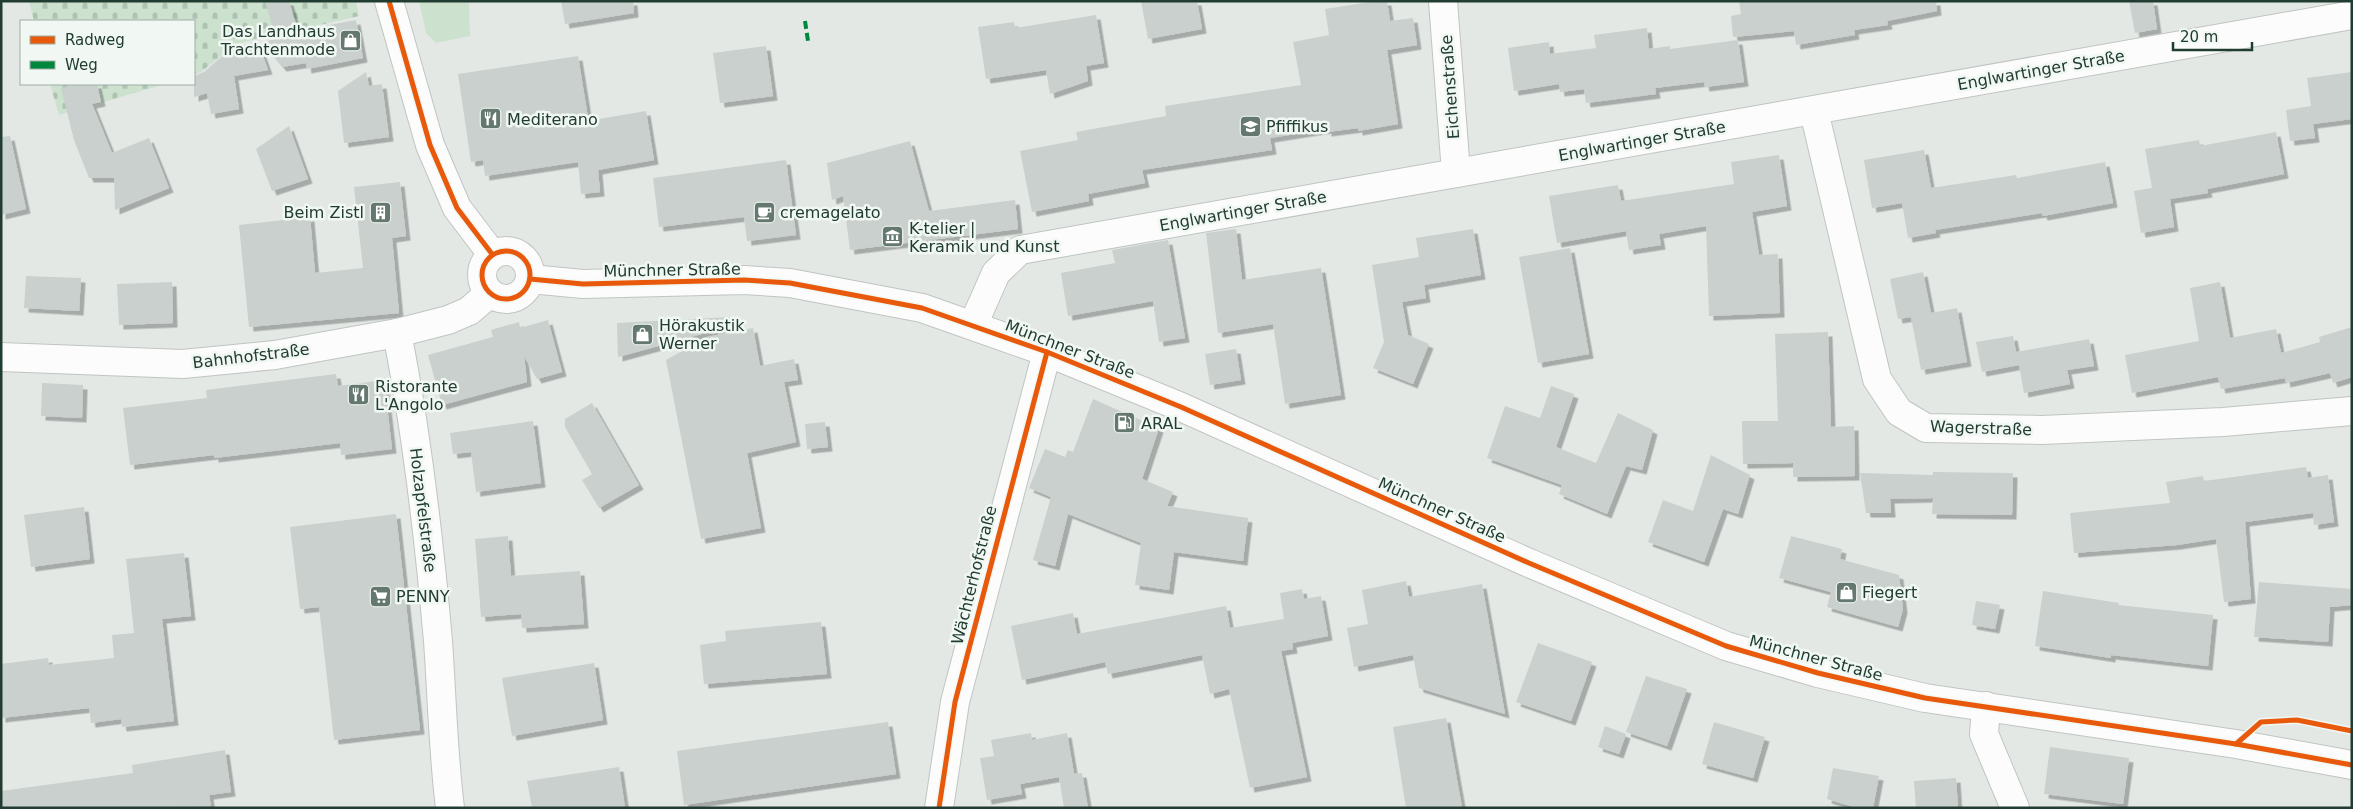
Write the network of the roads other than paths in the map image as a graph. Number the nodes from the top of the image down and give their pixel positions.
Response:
1 (389, 1) edge
2 (1444, 1) edge
3 (2352, 15) edge
4 (1814, 111) junction
5 (1456, 173) junction
6 (492, 254) junction
7 (530, 279) junction
8 (490, 293) junction
9 (973, 325) junction
10 (397, 333) junction
11 (1047, 352) junction
12 (1, 357) edge
13 (2352, 411) edge
14 (1986, 706) junction
15 (2352, 765) edge
16 (450, 808) edge
17 (939, 808) edge
18 (2015, 808) edge

1 - 6 street
2 - 5 street, Eichenstraße
3 - 4 street, Englwartinger Straße
4 - 5 street, Englwartinger Straße
4 - 13 street, Wagerstraße
5 - 9 street, Englwartinger Straße
6 - 7 street
6 - 8 street
7 - 8 street
7 - 9 street, Münchner Straße
8 - 10 street, Bahnhofstraße
9 - 11 street, Münchner Straße
10 - 12 street, Bahnhofstraße
10 - 16 street, Holzapfelstraße
11 - 14 street, Münchner Straße
11 - 17 street, Wächterhofstraße
14 - 15 street, Münchner Straße
14 - 18 street

